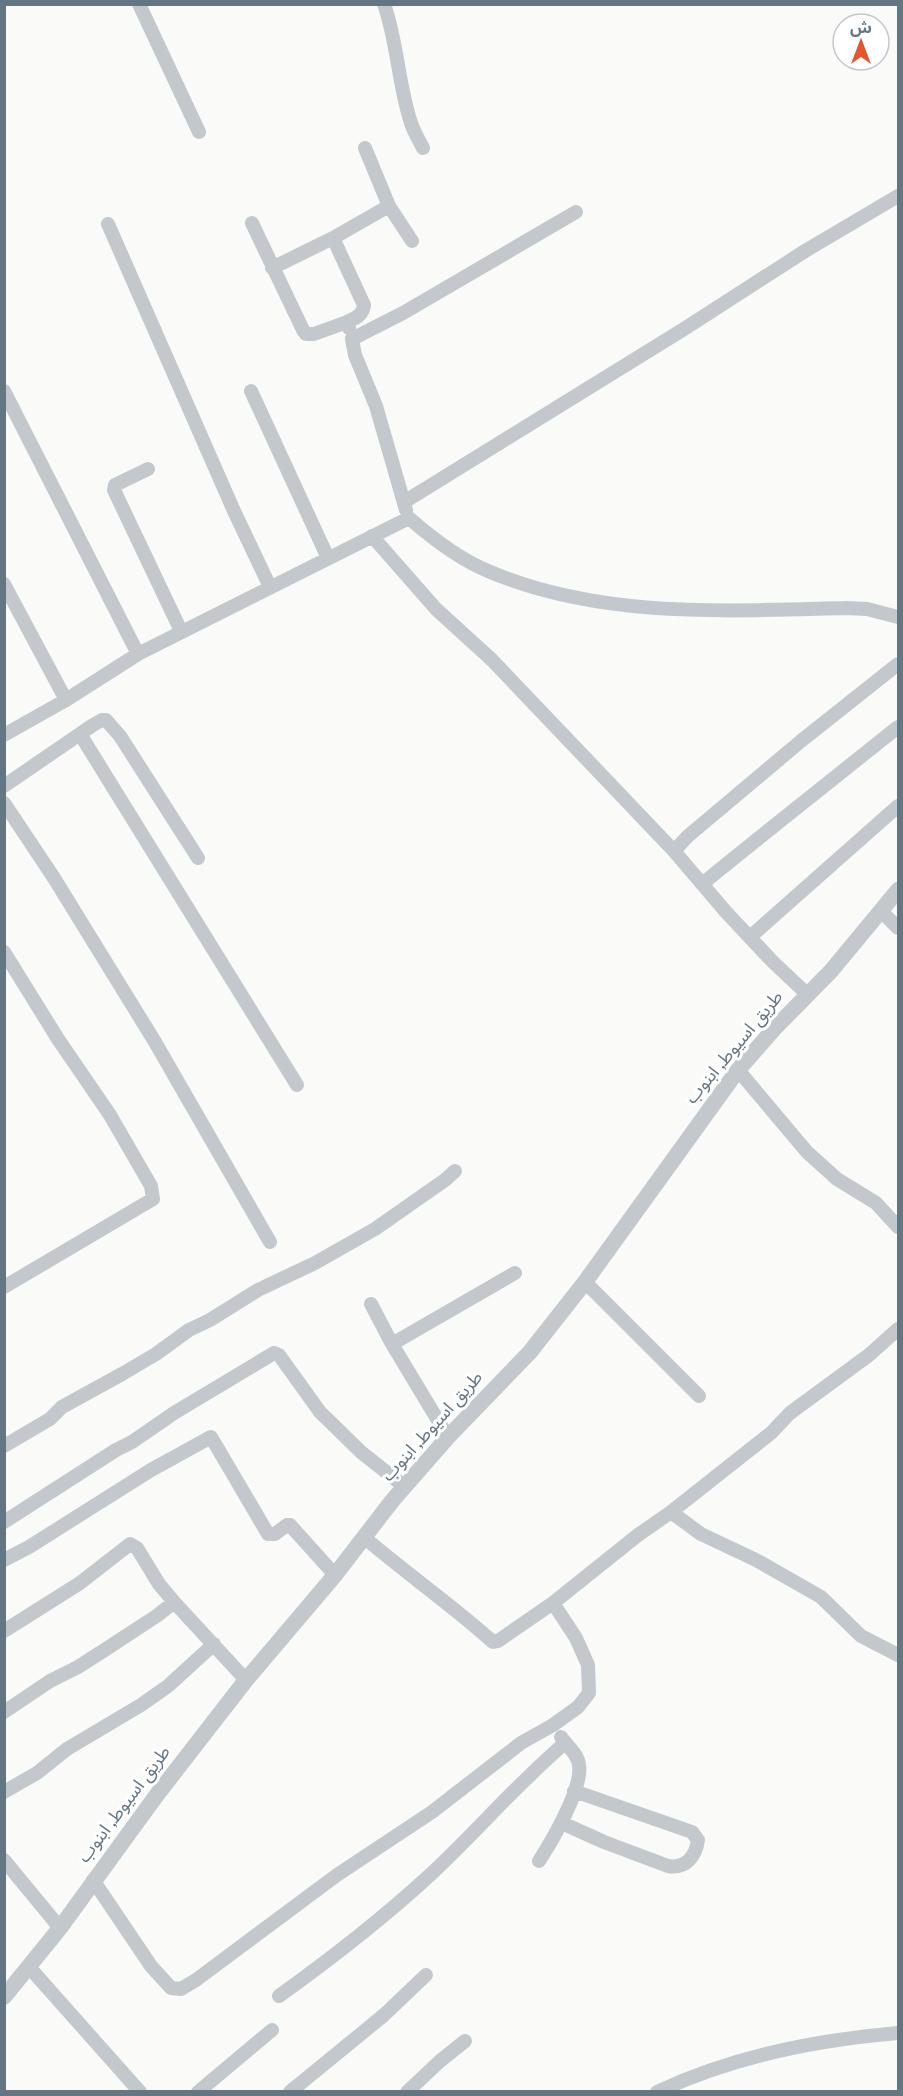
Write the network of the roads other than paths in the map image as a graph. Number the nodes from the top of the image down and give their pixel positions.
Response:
1 (127, 4) edge
2 (139, 4) edge
3 (384, 4) edge
4 (199, 132) dead end
5 (365, 148) dead end
6 (423, 148) dead end
7 (898, 196) edge
8 (389, 207) junction
9 (576, 212) dead end
10 (252, 222) dead end
11 (108, 224) dead end
12 (333, 238) junction
13 (412, 241) dead end
14 (273, 268) junction
15 (346, 322) junction
16 (352, 339) junction
17 (4, 391) edge
18 (251, 391) dead end
19 (148, 469) dead end
20 (404, 502) junction
21 (409, 518) junction
22 (372, 536) junction
23 (328, 558) junction
24 (4, 585) edge
25 (270, 587) junction
26 (898, 617) edge
27 (181, 631) junction
28 (138, 654) junction
29 (898, 664) edge
30 (66, 700) junction
31 (898, 727) edge
32 (80, 734) junction
33 (4, 735) edge
34 (4, 786) edge
35 (4, 803) edge
36 (898, 806) edge
37 (674, 851) junction
38 (198, 858) dead end
39 (702, 884) junction
40 (898, 890) edge
41 (881, 911) junction
42 (898, 928) edge
43 (750, 937) junction
44 (4, 952) edge
45 (807, 994) junction
46 (738, 1070) junction
47 (297, 1084) dead end
48 (455, 1171) dead end
49 (898, 1227) edge
50 (270, 1242) dead end
51 (515, 1273) dead end
52 (585, 1282) junction
53 (4, 1287) edge
54 (370, 1304) dead end
55 (898, 1329) edge
56 (392, 1344) junction
57 (699, 1396) dead end
58 (448, 1437) junction
59 (4, 1446) edge
60 (405, 1487) junction
61 (671, 1512) junction
62 (4, 1522) edge
63 (365, 1538) junction
64 (4, 1560) edge
65 (335, 1575) junction
66 (174, 1602) junction
67 (553, 1603) junction
68 (4, 1631) edge
69 (214, 1644) junction
70 (898, 1655) edge
71 (246, 1680) junction
72 (4, 1712) edge
73 (553, 1725) junction
74 (565, 1743) junction
75 (574, 1791) junction
76 (4, 1792) edge
77 (562, 1823) junction
78 (4, 1860) edge
79 (539, 1861) dead end
80 (93, 1880) junction
81 (60, 1928) junction
82 (29, 1967) junction
83 (426, 1975) dead end
84 (279, 1996) dead end
85 (4, 1997) edge
86 (272, 2030) dead end
87 (898, 2033) edge
88 (465, 2041) dead end
89 (140, 2091) edge
90 (198, 2091) edge
91 (290, 2091) edge
92 (407, 2091) edge
93 (657, 2091) edge

1 - 2 street
2 - 4 street
3 - 6 street
5 - 8 street
7 - 20 street
8 - 12 street
8 - 13 street
9 - 16 street
10 - 14 street
11 - 25 street
12 - 14 street
12 - 15 street
14 - 15 street
15 - 16 street
16 - 20 street
17 - 28 street
18 - 23 street
19 - 27 street
20 - 21 street
21 - 22 street
21 - 26 street
22 - 23 street
22 - 37 street
23 - 25 street
24 - 30 street
25 - 27 street
27 - 28 street
28 - 30 street
29 - 37 street
30 - 33 street
31 - 39 street
32 - 34 street
32 - 38 street
32 - 47 street
35 - 50 street
36 - 43 street
37 - 39 street
39 - 43 street
40 - 41 street, طريق اسيوط, ابنوب
41 - 42 street
41 - 45 street, طريق اسيوط, ابنوب
43 - 45 street
44 - 53 street
45 - 46 street, طريق اسيوط, ابنوب
46 - 49 street
46 - 52 street, طريق اسيوط, ابنوب
48 - 59 street
51 - 56 street
52 - 57 street
52 - 58 street, طريق اسيوط, ابنوب
54 - 56 street
55 - 61 street
56 - 58 street
58 - 60 street, طريق اسيوط, ابنوب
60 - 62 street
60 - 63 street, طريق اسيوط, ابنوب
61 - 67 street
61 - 70 street
63 - 65 street, طريق اسيوط, ابنوب
63 - 67 street
64 - 65 street
65 - 71 street, طريق اسيوط, ابنوب
66 - 68 street
66 - 69 street
66 - 72 street
67 - 73 street
69 - 71 street
69 - 76 street
71 - 80 street, طريق اسيوط, ابنوب
73 - 74 street
73 - 80 street
74 - 75 street
74 - 84 street
75 - 77 street
75 - 77 street
77 - 79 street
78 - 81 street
80 - 81 street, طريق اسيوط, ابنوب
81 - 82 street, طريق اسيوط, ابنوب
82 - 85 street, طريق اسيوط, ابنوب
82 - 89 street
83 - 91 street
86 - 90 street
87 - 93 street
88 - 92 street

